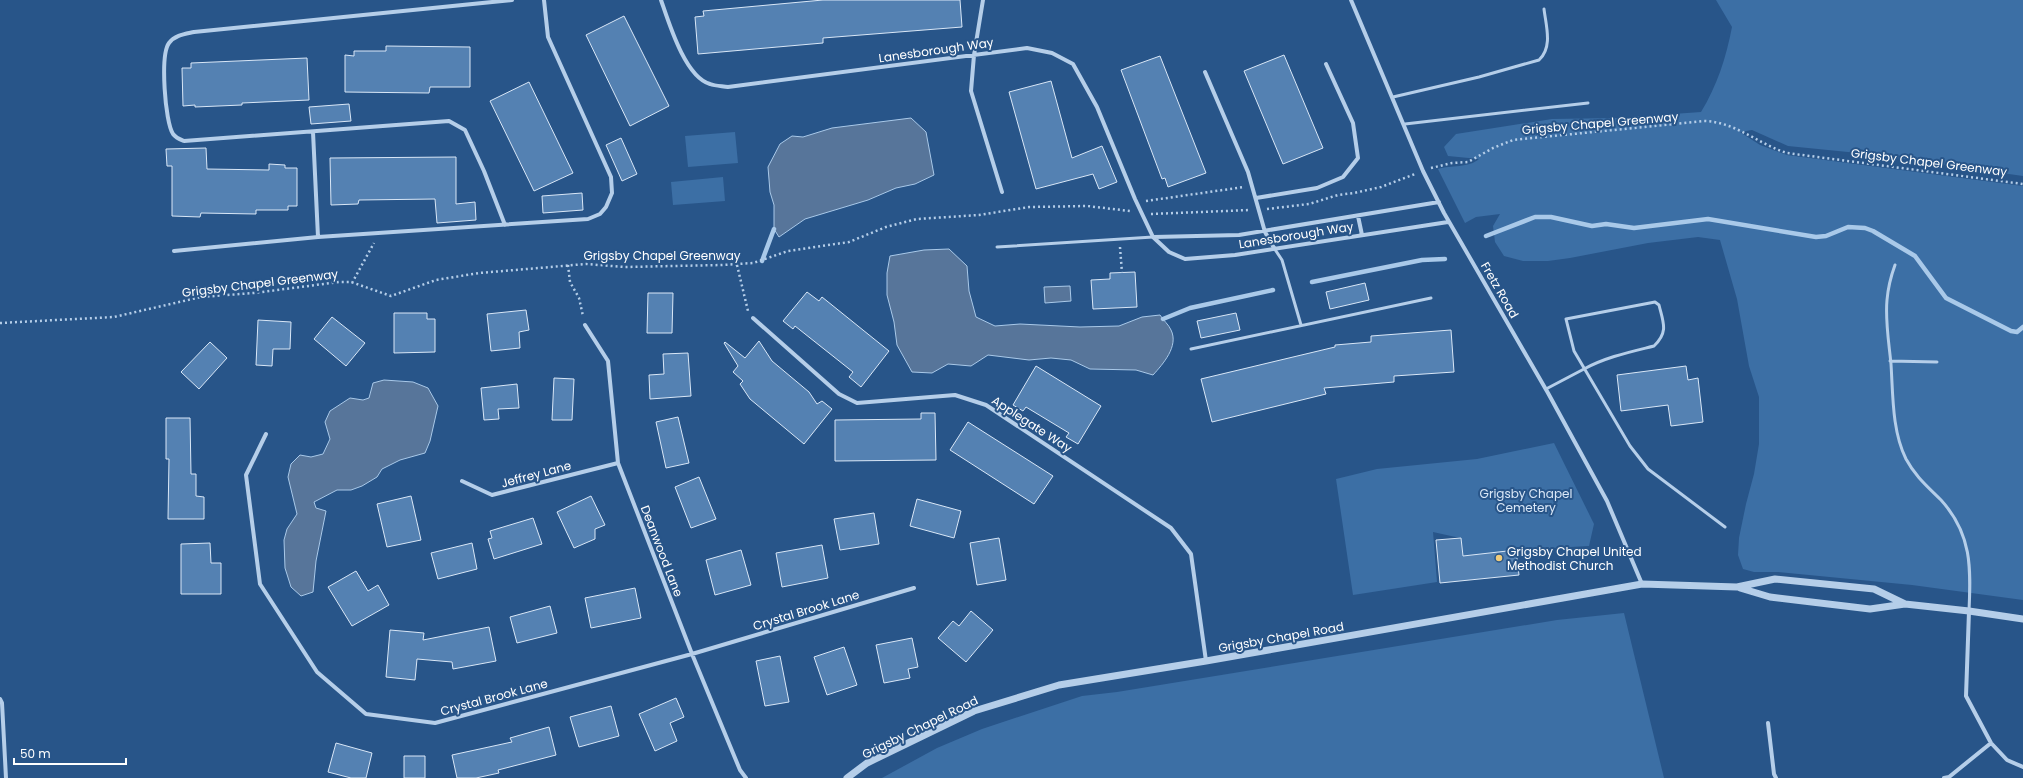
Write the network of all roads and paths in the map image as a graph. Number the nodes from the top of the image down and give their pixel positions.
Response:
1 (512, 0) edge
2 (544, 0) edge
3 (661, 0) edge
4 (983, 0) edge
5 (1351, 0) edge
6 (1544, 9) dead end
7 (974, 55) junction
8 (1326, 64) dead end
9 (1204, 72) dead end
10 (1393, 97) junction
11 (1588, 103) dead end
12 (1405, 124) junction
13 (313, 132) junction
14 (1424, 171) junction
15 (2023, 184) edge
16 (1252, 186) junction
17 (1002, 192) dead end
18 (1256, 198) junction
19 (1439, 202) junction
20 (1136, 203) junction
21 (1259, 210) junction
22 (1141, 213) junction
23 (1358, 216) junction
24 (1448, 222) junction
25 (505, 226) junction
26 (1265, 232) junction
27 (380, 233) junction
28 (1362, 235) junction
29 (1153, 237) junction
30 (318, 238) junction
31 (1119, 238) junction
32 (998, 247) dead end
33 (1274, 248) junction
34 (174, 251) dead end
35 (568, 265) junction
36 (737, 265) junction
37 (1895, 265) dead end
38 (1122, 273) dead end
39 (352, 282) junction
40 (1431, 298) dead end
41 (753, 318) joint
42 (0, 323) edge
43 (585, 325) joint
44 (1301, 325) junction
45 (1191, 348) dead end
46 (1890, 361) junction
47 (1937, 362) dead end
48 (1584, 369) junction
49 (1546, 389) junction
50 (266, 434) dead end
51 (618, 463) junction
52 (462, 481) dead end
53 (1725, 527) dead end
54 (1642, 584) junction
55 (1738, 587) junction
56 (914, 588) dead end
57 (1905, 604) junction
58 (1969, 611) junction
59 (2023, 619) edge
60 (692, 654) junction
61 (1206, 661) junction
62 (0, 699) edge
63 (1768, 723) dead end
64 (1991, 743) junction
65 (2023, 767) edge
66 (6, 778) edge
67 (746, 778) edge
68 (847, 778) edge
69 (1776, 778) edge
70 (1944, 778) edge

1 - 13 street
2 - 25 street
3 - 7 street, Lanesborough Way
4 - 7 street
5 - 10 street, Fretz Road
6 - 10 lane
7 - 17 street
7 - 20 street, Lanesborough Way
8 - 18 street
9 - 16 street
10 - 12 street, Fretz Road
11 - 12 lane
12 - 14 street, Fretz Road
13 - 25 street
13 - 30 street
14 - 15 path, Grigsby Chapel Greenway
14 - 19 street, Fretz Road
14 - 21 path, Grigsby Chapel Greenway
16 - 18 street
16 - 20 path
18 - 21 street
19 - 23 street, Lanesborough Way
19 - 24 street, Fretz Road
20 - 22 street, Lanesborough Way
21 - 22 path, Grigsby Chapel Greenway
21 - 26 street
22 - 29 street, Lanesborough Way
22 - 36 path, Grigsby Chapel Greenway
23 - 26 street, Lanesborough Way
23 - 28 street
24 - 28 street, Lanesborough Way
24 - 49 street, Fretz Road
25 - 27 street
26 - 29 street, Lanesborough Way
26 - 33 street
27 - 30 street
27 - 39 path
28 - 33 street, Lanesborough Way
29 - 31 lane
29 - 33 street, Lanesborough Way
30 - 34 street
31 - 32 lane
31 - 38 path
33 - 44 lane
35 - 36 path, Grigsby Chapel Greenway
35 - 39 path, Grigsby Chapel Greenway
35 - 43 path
36 - 41 path
37 - 46 lane
39 - 42 path, Grigsby Chapel Greenway
40 - 44 lane
41 - 61 street, Applegate Way
43 - 51 street, Deanwood Lane
44 - 45 lane
46 - 47 lane
46 - 58 lane
48 - 48 lane
48 - 49 lane
48 - 53 lane
49 - 54 street, Fretz Road
50 - 60 street, Crystal Brook Lane
51 - 52 street, Jeffrey Lane
51 - 60 street, Deanwood Lane
54 - 55 street, Grigsby Chapel Road
54 - 61 street, Grigsby Chapel Road
55 - 57 street, Grigsby Chapel Road
55 - 57 street, Grigsby Chapel Road
56 - 60 street, Crystal Brook Lane
57 - 58 street, Grigsby Chapel Road
58 - 59 street, Grigsby Chapel Road
58 - 64 street
60 - 67 street, Deanwood Lane
61 - 68 street, Grigsby Chapel Road
62 - 66 street
63 - 69 street
64 - 65 street
64 - 70 street

